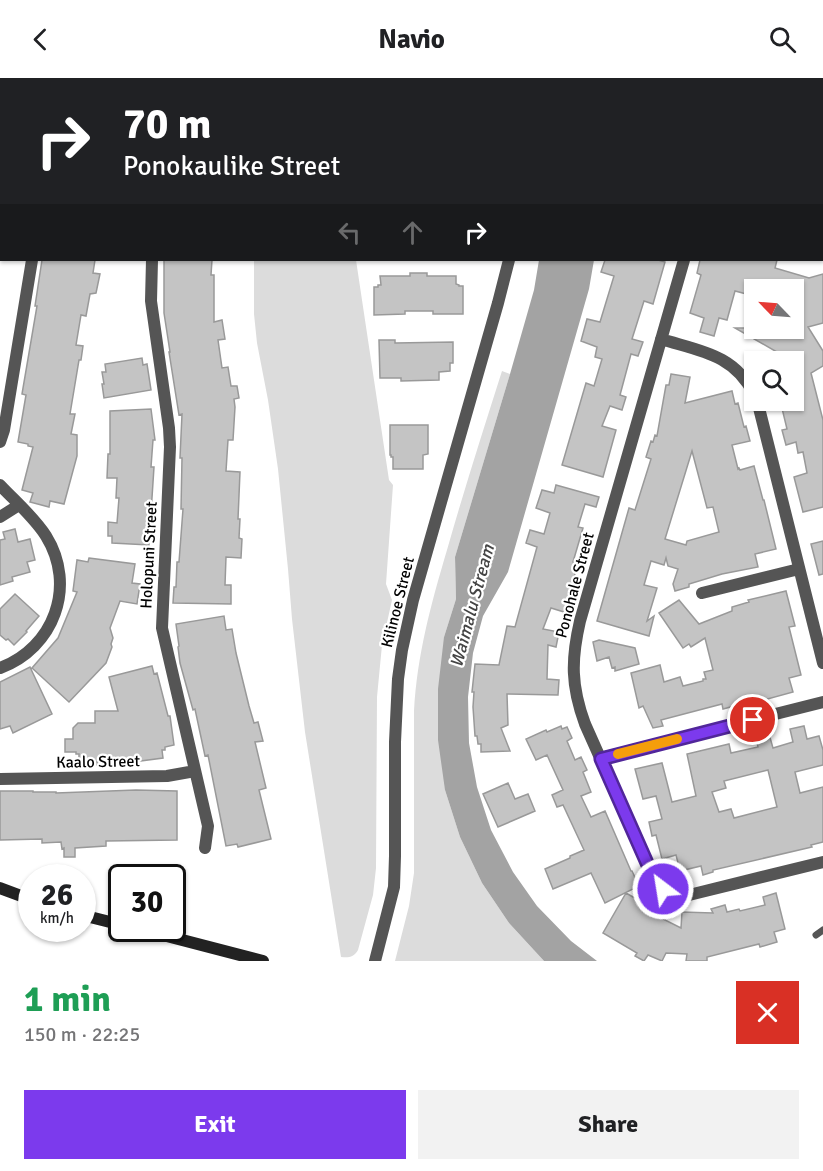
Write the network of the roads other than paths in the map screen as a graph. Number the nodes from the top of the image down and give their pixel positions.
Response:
1 (32, 261) edge
2 (152, 261) edge
3 (509, 261) edge
4 (684, 261) edge
5 (661, 339) junction
6 (744, 378) edge
7 (760, 411) edge
8 (0, 442) edge
9 (0, 485) edge
10 (19, 505) junction
11 (0, 517) edge
12 (799, 569) junction
13 (702, 593) dead end
14 (823, 663) edge
15 (0, 668) edge
16 (823, 702) edge
17 (601, 759) junction
18 (195, 771) junction
19 (0, 779) edge
20 (205, 848) dead end
21 (823, 862) edge
22 (0, 888) edge
23 (18, 895) edge
24 (186, 941) edge
25 (263, 961) edge
26 (375, 961) edge

1 - 8 street
2 - 18 street, Holopuni Street
3 - 26 street, Kilinoe Street
4 - 5 street, Ponohale Street
5 - 6 street
5 - 17 street, Ponohale Street
7 - 12 street
9 - 10 street
10 - 11 street
10 - 15 street
12 - 13 street
12 - 14 street
16 - 17 street
17 - 21 street, Ponohale Street
18 - 19 street, Kaalo Street
18 - 20 street, Holopuni Street
22 - 23 street
24 - 25 street

